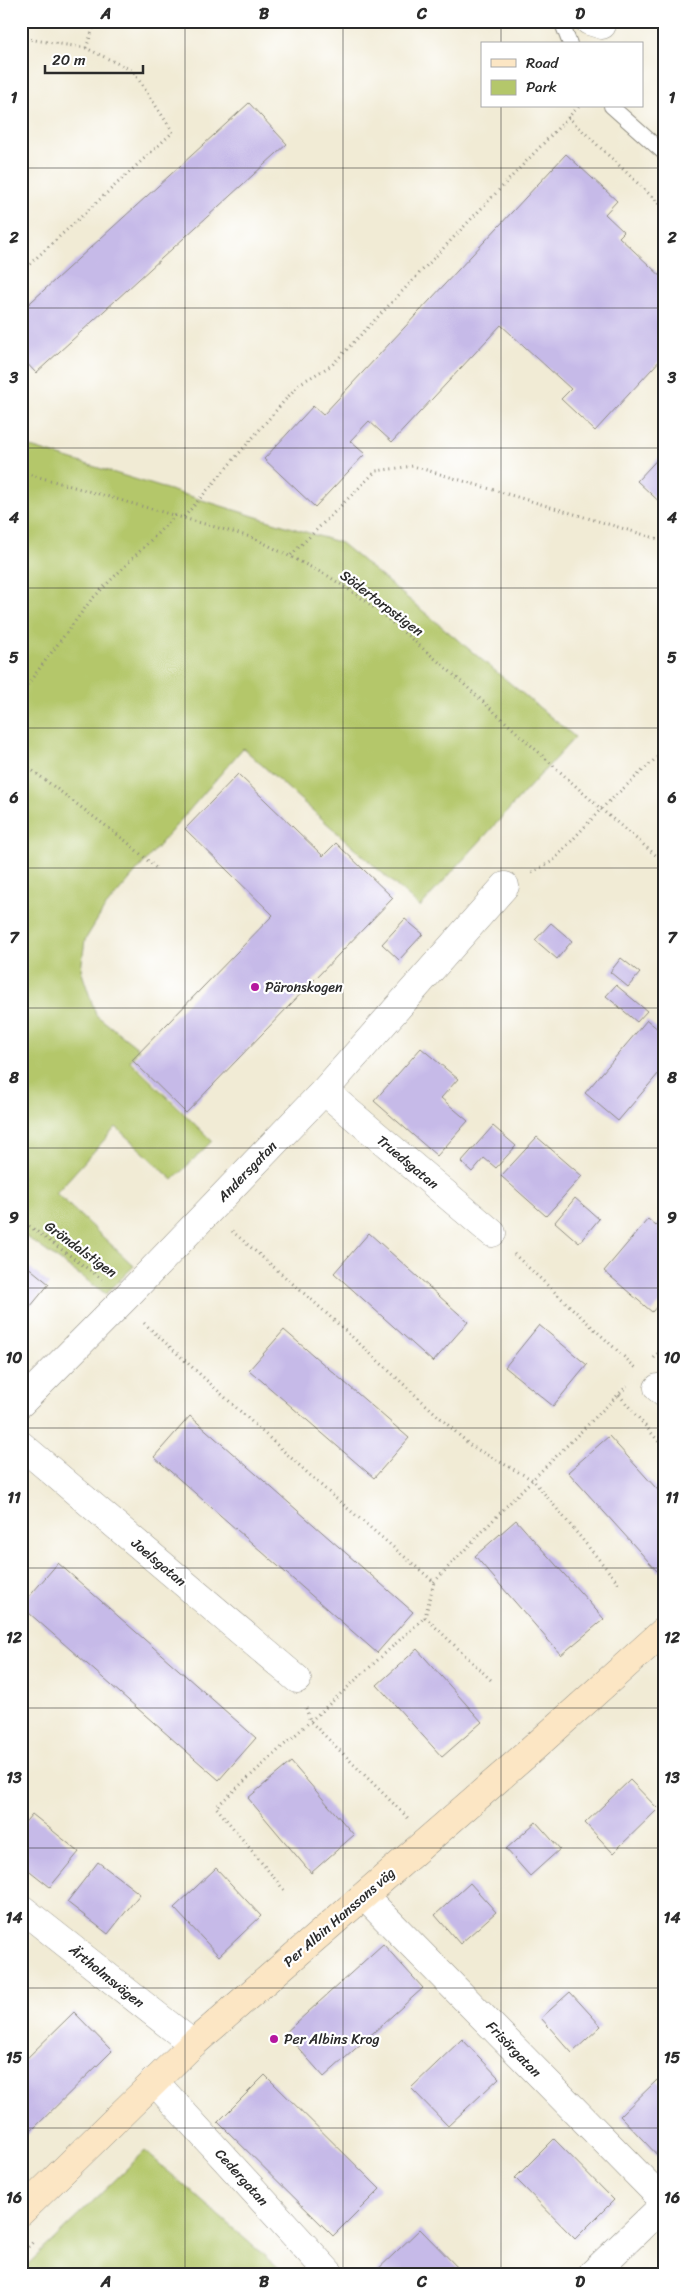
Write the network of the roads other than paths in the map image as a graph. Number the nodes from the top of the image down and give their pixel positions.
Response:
1 (561, 21) edge
2 (569, 42) edge
3 (613, 108) edge
4 (665, 154) edge
5 (505, 886) road end
6 (324, 1091) junction
7 (492, 1234) road end
8 (21, 1402) edge
9 (21, 1445) edge
10 (665, 1630) edge
11 (297, 1679) road end
12 (364, 1896) junction
13 (21, 1908) edge
14 (193, 2044) junction
15 (154, 2081) junction
16 (665, 2203) edge
17 (21, 2212) edge
18 (330, 2274) edge
19 (592, 2274) edge

1 - 2 lane
3 - 4 lane
5 - 6 street, Andersgatan
6 - 7 street, Truedsgatan
6 - 8 street, Andersgatan
9 - 11 street, Joelsgatan
10 - 12 street, Per Albin Hanssons väg
12 - 14 street, Per Albin Hanssons väg
12 - 16 street, Frisörgatan
13 - 14 street, Ärtholmsvägen
14 - 15 street, Per Albin Hanssons väg
15 - 17 street, Per Albin Hanssons väg
15 - 18 street, Cedergatan
16 - 19 street

